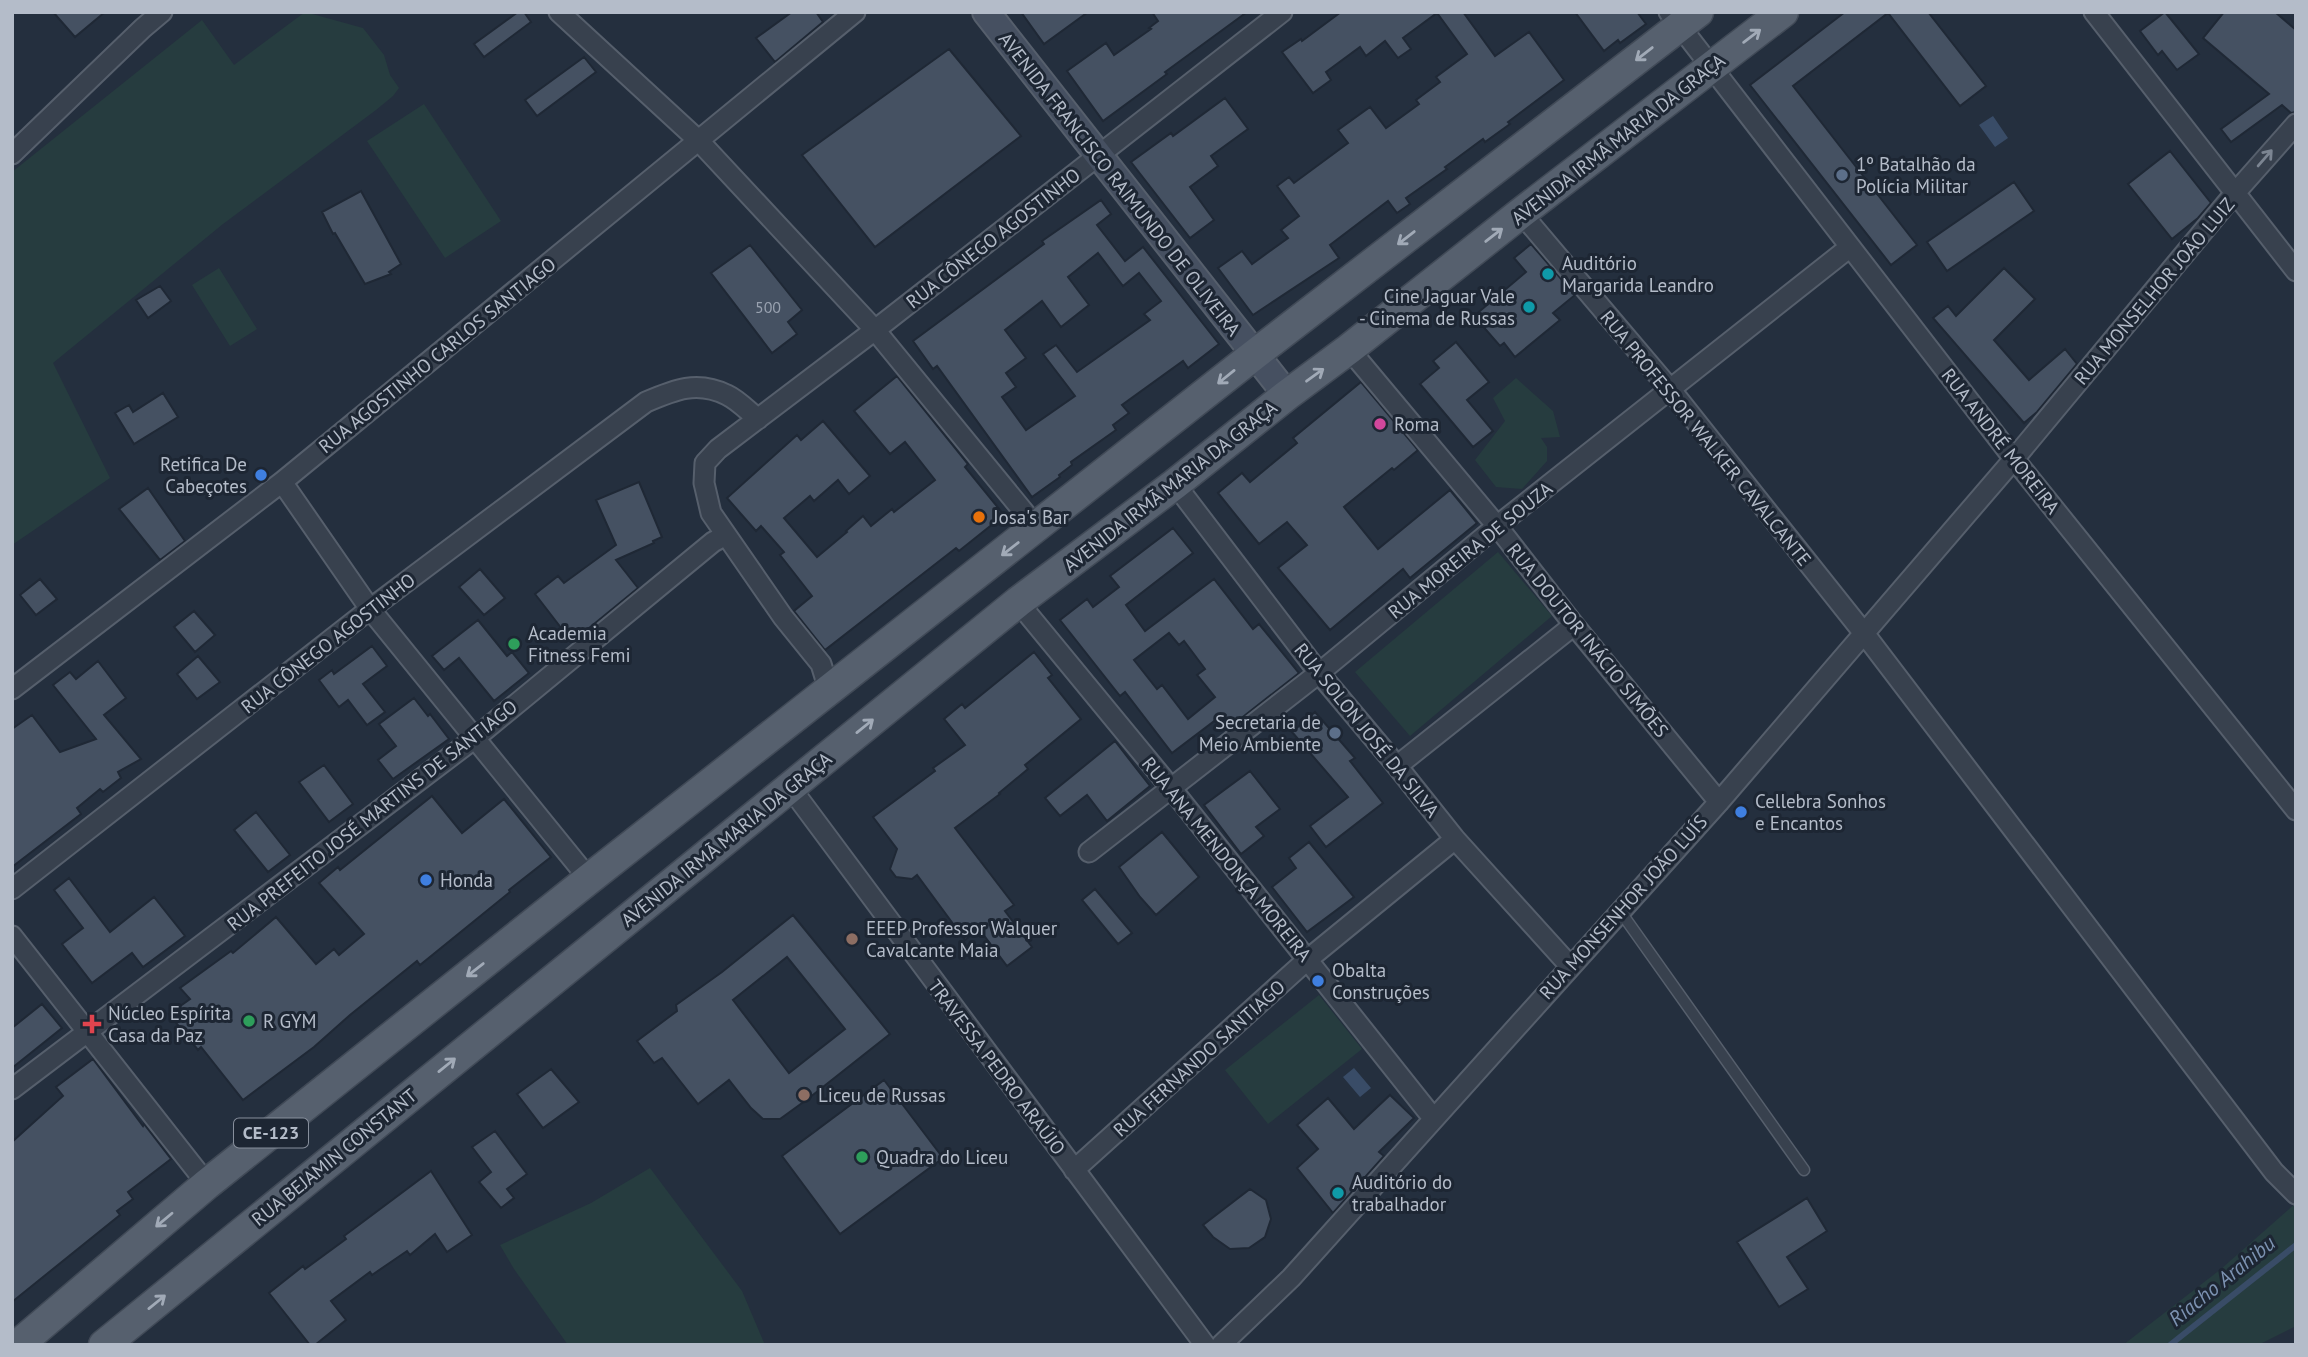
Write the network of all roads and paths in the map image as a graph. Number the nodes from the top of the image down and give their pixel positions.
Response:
1 (162, 12) edge
2 (559, 12) edge
3 (855, 12) edge
4 (986, 12) edge
5 (1282, 12) edge
6 (1783, 12) edge
7 (2094, 12) edge
8 (1683, 17) edge
9 (1712, 66) junction
10 (2296, 124) edge
11 (698, 139) junction
12 (12, 154) edge
13 (1098, 156) junction
14 (2235, 193) junction
15 (1521, 213) junction
16 (1850, 247) junction
17 (2296, 271) edge
18 (875, 330) junction
19 (1349, 349) junction
20 (1254, 355) junction
21 (1670, 389) junction
22 (1287, 395) junction
23 (758, 419) junction
24 (2014, 459) junction
25 (282, 482) junction
26 (1175, 484) junction
27 (1497, 526) junction
28 (1037, 528) junction
29 (726, 535) junction
30 (1018, 602) junction
31 (370, 609) junction
32 (1574, 625) junction
33 (1863, 632) junction
34 (1319, 673) junction
35 (13, 688) edge
36 (829, 690) junction
37 (475, 738) junction
38 (1397, 766) junction
39 (790, 787) junction
40 (1171, 788) junction
41 (1719, 802) junction
42 (2296, 810) edge
43 (1455, 839) junction
44 (1089, 852) dead end
45 (589, 879) junction
46 (12, 889) edge
47 (1620, 911) junction
48 (12, 936) edge
49 (1307, 960) junction
50 (1570, 966) junction
51 (565, 970) joint
52 (88, 1032) junction
53 (12, 1089) edge
54 (1433, 1118) junction
55 (1074, 1170) junction
56 (1804, 1170) dead end
57 (207, 1184) junction
58 (2296, 1194) edge
59 (18, 1345) edge
60 (104, 1345) edge
61 (1205, 1345) edge
62 (1221, 1345) edge

1 - 12 street
2 - 11 street
3 - 11 street, RUA AGOSTINHO CARLOS SANTIAGO
4 - 13 street, AVENIDA FRANCISCO RAIMUNDO DE OLIVEIRA
5 - 13 street, RUA CÔNEGO AGOSTINHO
9 -> 6 main road, AVENIDA IRMÃ MARIA DA GRAÇA
7 - 14 street
8 - 9 street, RUA ANDRÉ MOREIRA
8 -> 20 main road
9 - 15 main road, AVENIDA IRMÃ MARIA DA GRAÇA
9 - 16 street, RUA ANDRÉ MOREIRA
14 -> 10 street, RUA MONSELHOR JOÃO LUIZ
11 - 18 street
11 - 25 street, RUA AGOSTINHO CARLOS SANTIAGO
13 - 18 street, RUA CÔNEGO AGOSTINHO
13 - 20 street, AVENIDA FRANCISCO RAIMUNDO DE OLIVEIRA
14 - 17 street
14 - 24 street, RUA MONSELHOR JOÃO LUIZ
19 -> 15 main road, AVENIDA IRMÃ MARIA DA GRAÇA
15 - 21 street, RUA PROFESSOR WALKER CAVALCANTE
16 - 21 street, RUA MOREIRA DE SOUZA
16 - 24 street, RUA ANDRÉ MOREIRA
18 - 23 street, RUA CÔNEGO AGOSTINHO
18 - 28 street
22 -> 19 main road, AVENIDA IRMÃ MARIA DA GRAÇA
19 - 27 street, RUA DOUTOR INÁCIO SIMÕES
20 - 22 street, AVENIDA FRANCISCO RAIMUNDO DE OLIVEIRA
20 -> 28 main road
21 - 27 street, RUA MOREIRA DE SOUZA
21 - 33 street, RUA PROFESSOR WALKER CAVALCANTE
22 - 26 main road, AVENIDA IRMÃ MARIA DA GRAÇA
23 - 29 street, RUA CÔNEGO AGOSTINHO
23 - 31 street, RUA CÔNEGO AGOSTINHO
24 - 33 street, RUA MONSENHOR JOÃO LUÍS
24 - 42 street, RUA ANDRÉ MOREIRA
25 - 31 street
25 - 35 street, RUA AGOSTINHO CARLOS SANTIAGO
26 - 30 main road, AVENIDA IRMÃ MARIA DA GRAÇA
26 - 34 street, RUA SOLON JOSÉ DA SILVA
27 - 32 street, RUA DOUTOR INÁCIO SIMÕES
27 - 34 street, RUA MOREIRA DE SOUZA
28 -> 36 main road
29 - 36 street
29 - 37 street, RUA PREFEITO JOSÉ MARTINS DE SANTIAGO
39 -> 30 main road, AVENIDA IRMÃ MARIA DA GRAÇA
30 - 40 street, RUA ANA MENDONÇA MOREIRA
31 - 37 street
31 - 46 street, RUA CÔNEGO AGOSTINHO
32 - 38 street
32 - 41 street, RUA DOUTOR INÁCIO SIMÕES
33 - 41 street, RUA MONSENHOR JOÃO LUÍS
33 - 58 street, RUA PROFESSOR WALKER CAVALCANTE
34 - 38 street, RUA SOLON JOSÉ DA SILVA
34 - 40 street, RUA MOREIRA DE SOUZA
36 - 45 main road
37 - 45 street
37 - 52 street, RUA PREFEITO JOSÉ MARTINS DE SANTIAGO
38 - 43 street, RUA SOLON JOSÉ DA SILVA
39 - 51 main road, AVENIDA IRMÃ MARIA DA GRAÇA
39 - 55 street, TRAVESSA PEDRO ARAÚJO
40 - 44 street, RUA MOREIRA DE SOUZA
40 - 49 street, RUA ANA MENDONÇA MOREIRA
41 - 47 street, RUA MONSENHOR JOÃO LUÍS
43 - 49 street, RUA FERNANDO SANTIAGO
43 - 50 street, RUA SOLON JOSÉ DA SILVA
45 -> 57 main road, CE-123
47 - 50 street, RUA MONSENHOR JOÃO LUÍS
47 - 56 lane
48 - 52 street
49 - 54 street, RUA ANA MENDONÇA MOREIRA
49 - 55 street, RUA FERNANDO SANTIAGO
50 - 54 street, RUA MONSENHOR JOÃO LUÍS
60 -> 51 main road, RUA BEJAMIN CONSTANT / CE-123
52 - 53 street, RUA PREFEITO JOSÉ MARTINS DE SANTIAGO
52 - 57 street
54 - 62 street, RUA MONSENHOR JOÃO LUÍS
55 - 61 street, TRAVESSA PEDRO ARAÚJO
57 -> 59 main road, CE-123

